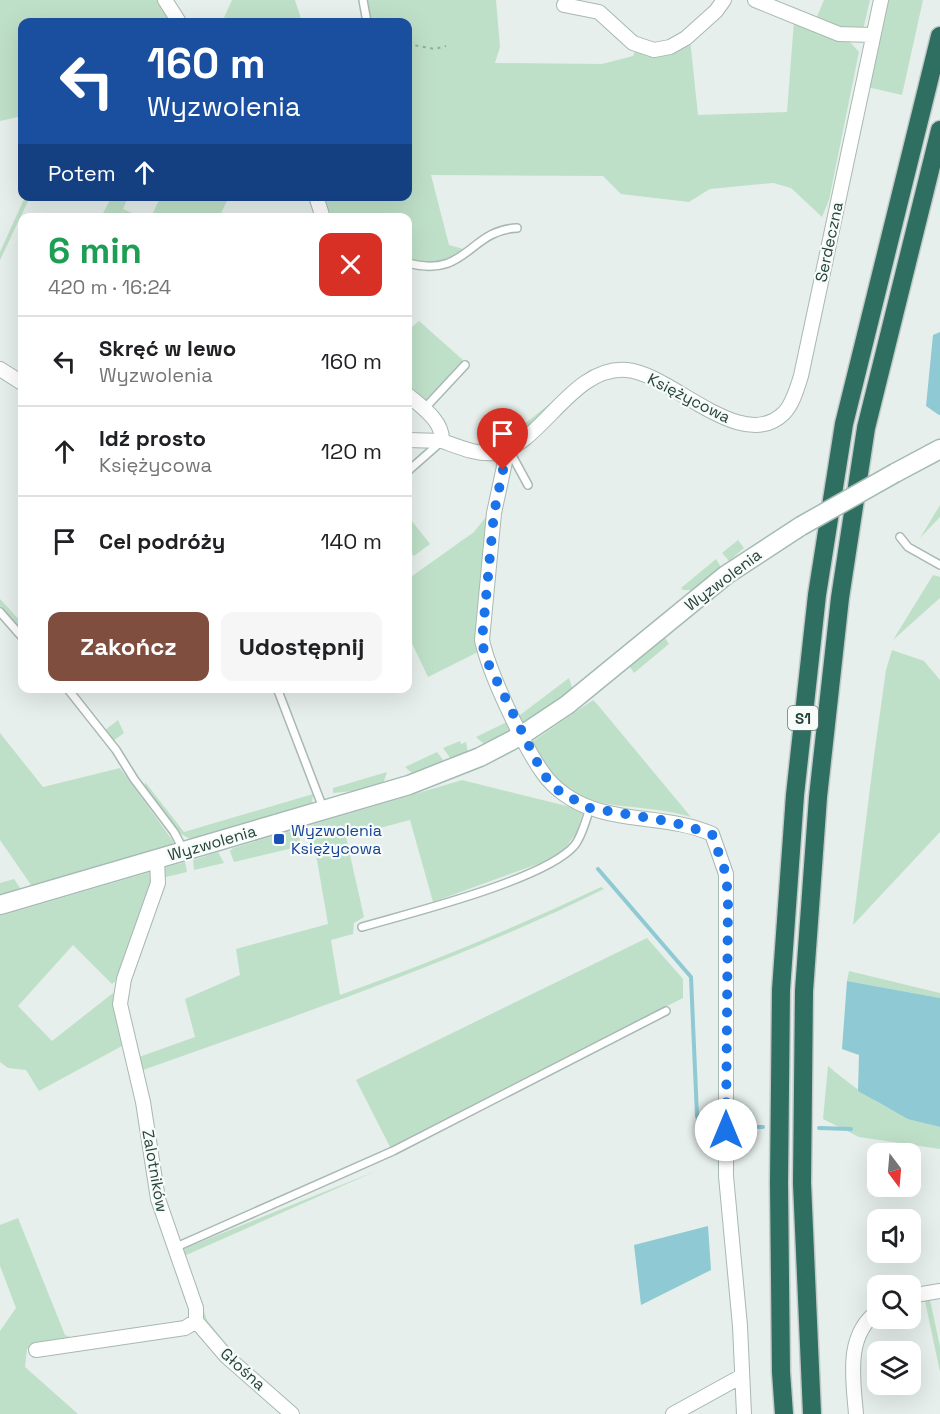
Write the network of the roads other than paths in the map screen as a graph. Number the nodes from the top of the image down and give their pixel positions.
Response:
1 (165, 0) edge
2 (363, 0) edge
3 (724, 0) edge
4 (755, 0) edge
5 (881, 0) edge
6 (564, 5) dead end
7 (176, 18) edge
8 (366, 18) edge
9 (872, 35) junction
10 (940, 36) edge
11 (940, 130) edge
12 (517, 228) dead end
13 (412, 264) edge
14 (465, 365) dead end
15 (0, 369) edge
16 (18, 380) edge
17 (412, 398) edge
18 (424, 409) junction
19 (754, 424) joint
20 (412, 440) edge
21 (442, 441) junction
22 (508, 448) junction
23 (940, 449) edge
24 (412, 467) edge
25 (528, 485) dead end
26 (900, 537) dead end
27 (940, 565) edge
28 (0, 612) edge
29 (18, 632) edge
30 (71, 693) edge
31 (279, 693) edge
32 (522, 735) junction
33 (590, 808) junction
34 (324, 810) junction
35 (184, 851) junction
36 (157, 859) junction
37 (0, 905) edge
38 (362, 927) dead end
39 (666, 1011) dead end
40 (174, 1248) junction
41 (940, 1291) edge
42 (921, 1294) edge
43 (196, 1321) junction
44 (867, 1321) edge
45 (36, 1350) dead end
46 (742, 1376) junction
47 (292, 1414) edge
48 (673, 1414) edge
49 (744, 1414) edge
50 (784, 1414) edge
51 (812, 1414) edge
52 (856, 1414) edge

1 - 7 street
2 - 8 lane
3 - 6 street
4 - 9 street
5 - 9 street, Serdeczna
9 - 19 street, Serdeczna
10 - 50 highway, S1
11 - 51 highway, S1
12 - 13 lane
14 - 18 lane
15 - 16 street
17 - 18 street
18 - 21 street
19 - 22 street, Księżycowa
20 - 21 street
21 - 22 street
21 - 24 lane
22 - 25 lane
22 - 32 street
23 - 32 street, Wyzwolenia, bridge
26 - 27 lane
28 - 29 lane
30 - 35 lane
31 - 34 lane
32 - 33 street
32 - 34 street, Wyzwolenia
33 - 38 lane
33 - 46 street
34 - 35 street, Wyzwolenia
35 - 36 street, Wyzwolenia
36 - 37 street, Wyzwolenia
36 - 40 street, Zalotników
39 - 40 lane
40 - 43 street, Zalotników
41 - 42 street
43 - 45 street
43 - 47 street, Głośna
44 - 52 street
46 - 48 street
46 - 49 street

